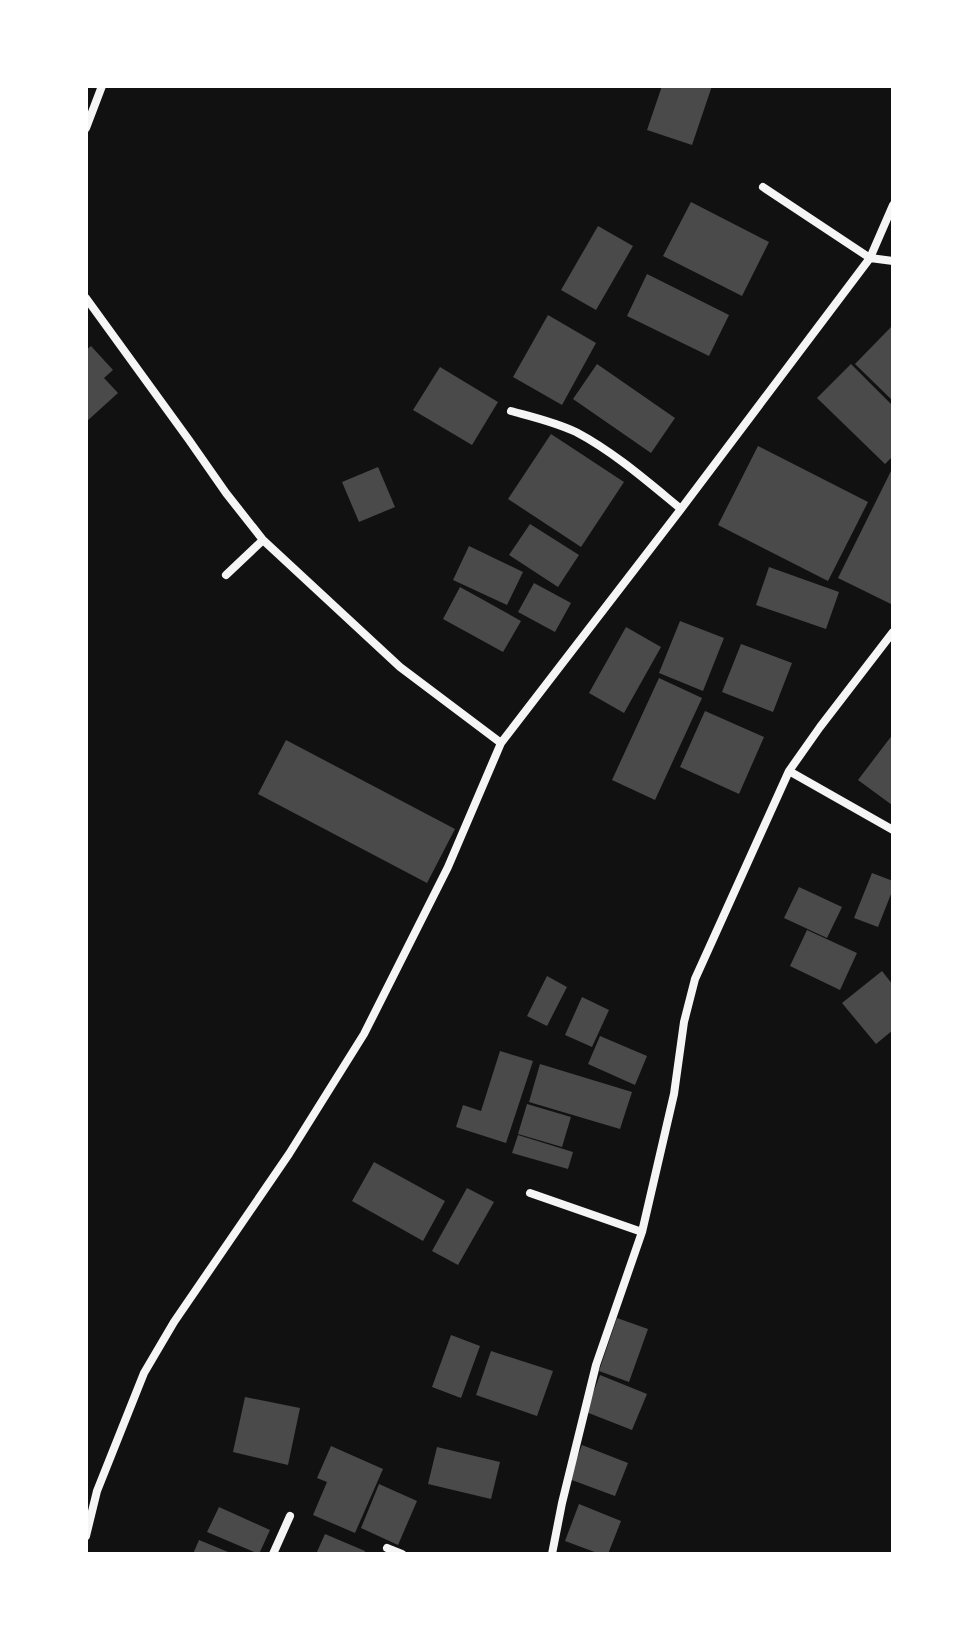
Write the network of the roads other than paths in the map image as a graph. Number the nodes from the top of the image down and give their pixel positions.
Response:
1 (102, 86) edge
2 (86, 128) edge
3 (763, 187) dead end
4 (893, 205) edge
5 (870, 258) junction
6 (893, 261) edge
7 (86, 298) edge
8 (511, 411) dead end
9 (681, 509) junction
10 (263, 540) junction
11 (226, 575) dead end
12 (893, 632) edge
13 (501, 743) junction
14 (789, 771) junction
15 (893, 830) edge
16 (530, 1193) dead end
17 (642, 1232) junction
18 (290, 1516) dead end
19 (86, 1536) edge
20 (387, 1548) dead end
21 (273, 1554) edge
22 (402, 1554) edge
23 (552, 1554) edge

1 - 2 street
3 - 5 street
4 - 5 street
5 - 6 street
5 - 9 street
7 - 10 street
8 - 9 street
9 - 13 street
10 - 11 street
10 - 13 street
12 - 14 street
13 - 19 street
14 - 15 street
14 - 17 street
16 - 17 street
17 - 23 street
18 - 21 street
20 - 22 street

